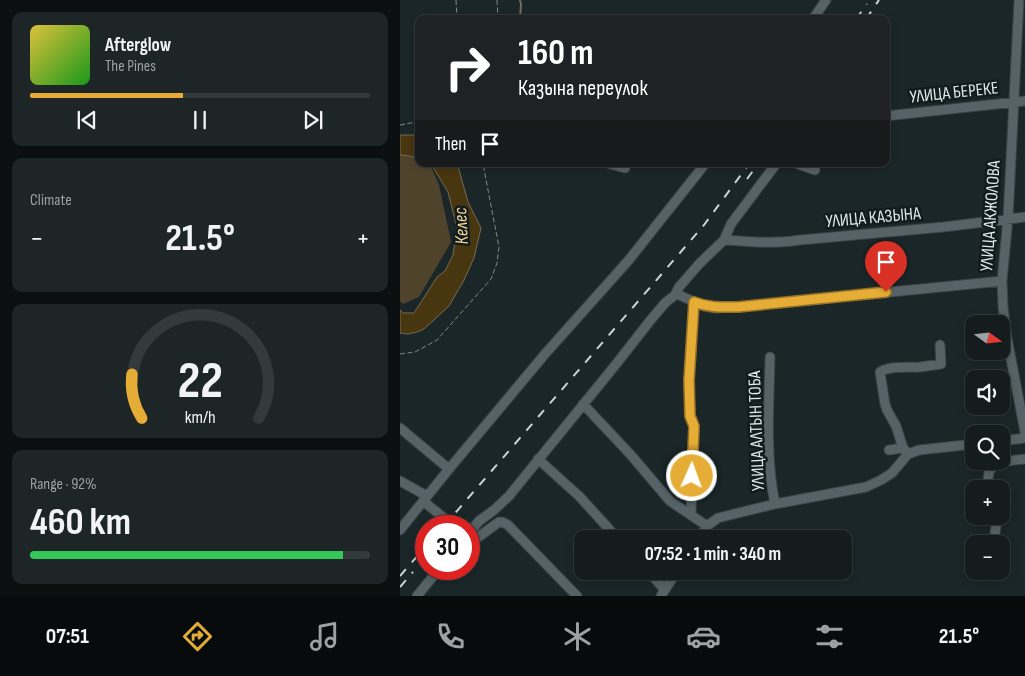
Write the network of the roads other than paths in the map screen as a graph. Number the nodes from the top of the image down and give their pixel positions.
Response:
1 (826, 0) edge
2 (1019, 0) edge
3 (816, 15) edge
4 (1025, 101) edge
5 (1014, 103) junction
6 (890, 116) edge
7 (621, 167) edge
8 (703, 167) edge
9 (774, 167) edge
10 (806, 167) edge
11 (625, 168) dead end
12 (815, 170) dead end
13 (1025, 217) edge
14 (1008, 218) junction
15 (724, 240) junction
16 (1002, 280) junction
17 (674, 295) junction
18 (694, 302) junction
19 (940, 345) dead end
20 (770, 357) dead end
21 (583, 404) junction
22 (400, 428) edge
23 (1025, 432) edge
24 (1025, 438) edge
25 (1010, 440) edge
26 (965, 445) edge
27 (889, 450) dead end
28 (905, 451) junction
29 (538, 459) junction
30 (1025, 459) edge
31 (449, 469) junction
32 (989, 480) edge
33 (400, 481) edge
34 (425, 499) junction
35 (775, 504) junction
36 (691, 514) junction
37 (441, 515) tunnel mouth
38 (480, 521) edge
39 (996, 525) edge
40 (707, 526) junction
41 (400, 530) edge
42 (610, 530) edge
43 (705, 530) edge
44 (995, 532) dead end
45 (480, 536) edge
46 (430, 580) edge
47 (654, 580) edge
48 (671, 580) edge
49 (663, 593) edge
50 (417, 596) edge
51 (577, 596) edge

1 - 3 street
2 - 5 street, УЛИЦА АКЖОЛОВА
4 - 5 street, УЛИЦА БЕРЕКЕ
5 - 6 street, УЛИЦА БЕРЕКЕ
5 - 14 street, УЛИЦА АКЖОЛОВА
7 - 11 street
8 - 31 street
9 - 15 street
10 - 12 street
13 - 14 street, УЛИЦА КАЗЫНА
14 - 15 street, УЛИЦА КАЗЫНА
14 - 16 street, УЛИЦА АКЖОЛОВА
15 - 17 street
16 - 18 street
16 - 23 street, УЛИЦА АКЖОЛОВА
17 - 18 street
17 - 21 street
18 - 36 street
19 - 28 street
20 - 35 street, УЛИЦА АЛТЫН ТОБА
21 - 29 street
21 - 36 street
22 - 31 street
24 - 25 street
26 - 28 street
27 - 28 street
28 - 35 street
29 - 38 street
29 - 42 street
30 - 32 street
31 - 34 street
33 - 34 street
34 - 37 street
34 - 41 street
35 - 40 street
36 - 40 street
39 - 44 street
40 - 43 street
45 - 51 street
46 - 50 street
47 - 49 street
48 - 49 street

